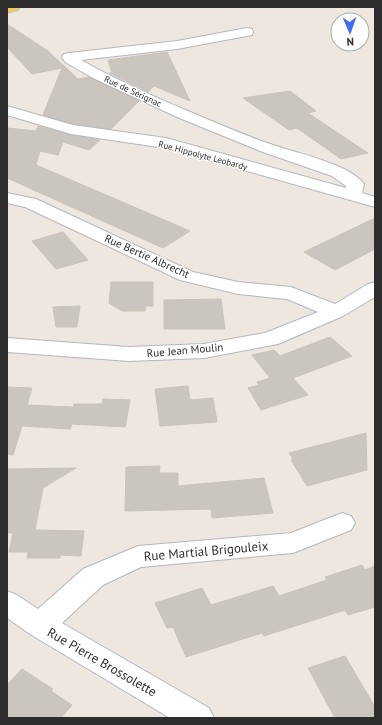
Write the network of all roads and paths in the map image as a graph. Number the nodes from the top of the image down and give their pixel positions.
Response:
1 (14, 7) edge
2 (7, 9) edge
3 (247, 32) dead end
4 (7, 110) edge
5 (354, 196) junction
6 (7, 198) edge
7 (375, 202) edge
8 (375, 288) edge
9 (336, 312) junction
10 (7, 345) edge
11 (342, 523) dead end
12 (7, 602) edge
13 (40, 626) junction
14 (198, 718) edge

1 - 2 main road
3 - 5 street, Rue de Sérignac
4 - 5 street, Rue Hippolyte Leobardy
5 - 7 street, Rue Hippolyte Leobardy
6 - 9 street, Rue Bertie Albrecht
8 - 9 street, Rue Jean Moulin
9 - 10 street, Rue Jean Moulin
11 - 13 street, Rue Martial Brigouleix
12 - 13 street, Rue Pierre Brossolette
13 - 14 street, Rue Pierre Brossolette

